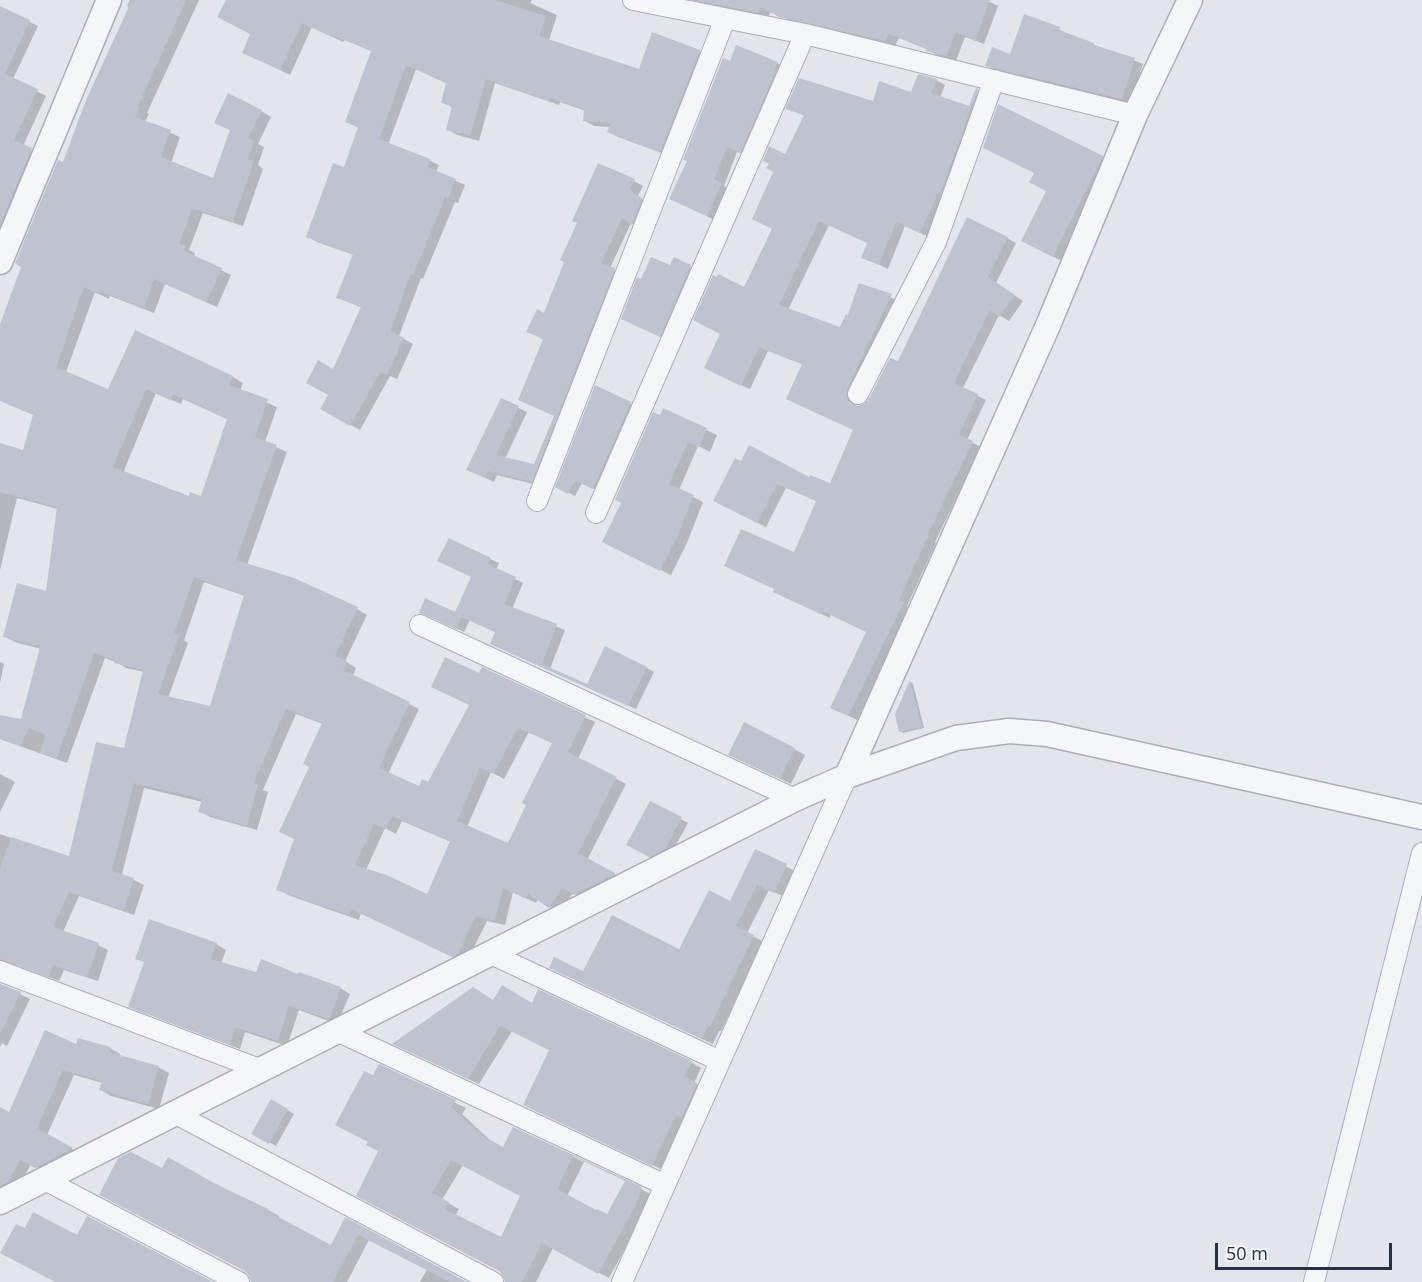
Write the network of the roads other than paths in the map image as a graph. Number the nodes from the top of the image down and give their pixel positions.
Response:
1 (109, 0) edge
2 (633, 0) edge
3 (1190, 0) edge
4 (725, 18) junction
5 (805, 34) junction
6 (994, 80) junction
7 (1135, 115) junction
8 (0, 262) edge
9 (858, 394) dead end
10 (537, 501) dead end
11 (596, 513) dead end
12 (420, 625) dead end
13 (846, 776) junction
14 (795, 799) junction
15 (1422, 817) edge
16 (1422, 853) edge
17 (491, 954) junction
18 (0, 970) edge
19 (337, 1031) junction
20 (720, 1061) junction
21 (262, 1070) junction
22 (174, 1113) junction
23 (43, 1179) junction
24 (665, 1185) junction
25 (0, 1202) edge
26 (239, 1282) edge
27 (493, 1282) edge
28 (622, 1282) edge
29 (1314, 1282) edge

1 - 8 street
2 - 4 street
3 - 7 street
4 - 5 street
4 - 10 street
5 - 6 street
5 - 11 street
6 - 7 street
6 - 9 street
7 - 13 street
12 - 14 street
13 - 14 street
13 - 15 street
13 - 20 street
14 - 17 street
16 - 29 street
17 - 19 street
17 - 20 street
18 - 21 street
19 - 21 street
19 - 24 street
20 - 24 street
21 - 22 street
22 - 23 street
22 - 27 street
23 - 25 street
23 - 26 street
24 - 28 street

